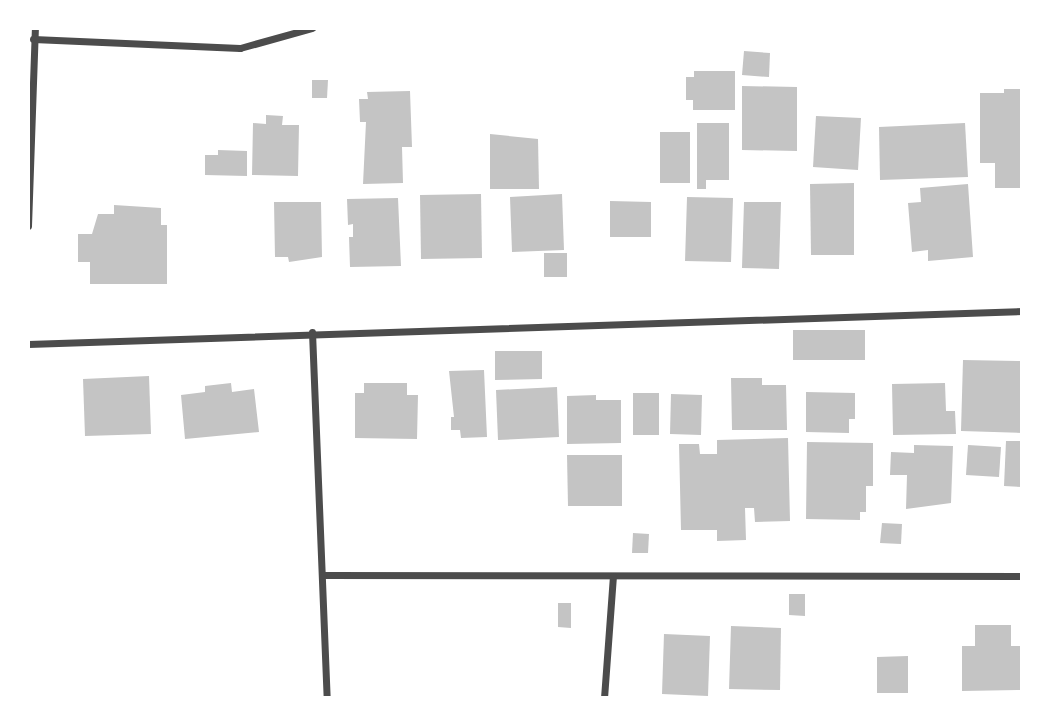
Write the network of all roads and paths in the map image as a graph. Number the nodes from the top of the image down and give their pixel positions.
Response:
1 (35, 28) edge
2 (312, 28) edge
3 (33, 39) junction
4 (28, 226) edge
5 (1022, 312) edge
6 (313, 332) junction
7 (28, 344) edge
8 (324, 575) junction
9 (613, 576) junction
10 (1022, 576) edge
11 (327, 698) edge
12 (604, 698) edge

1 - 3 street
2 - 3 street
3 - 4 street
5 - 6 street
6 - 7 street
6 - 8 street
8 - 9 street
8 - 11 street
9 - 10 street
9 - 12 street

